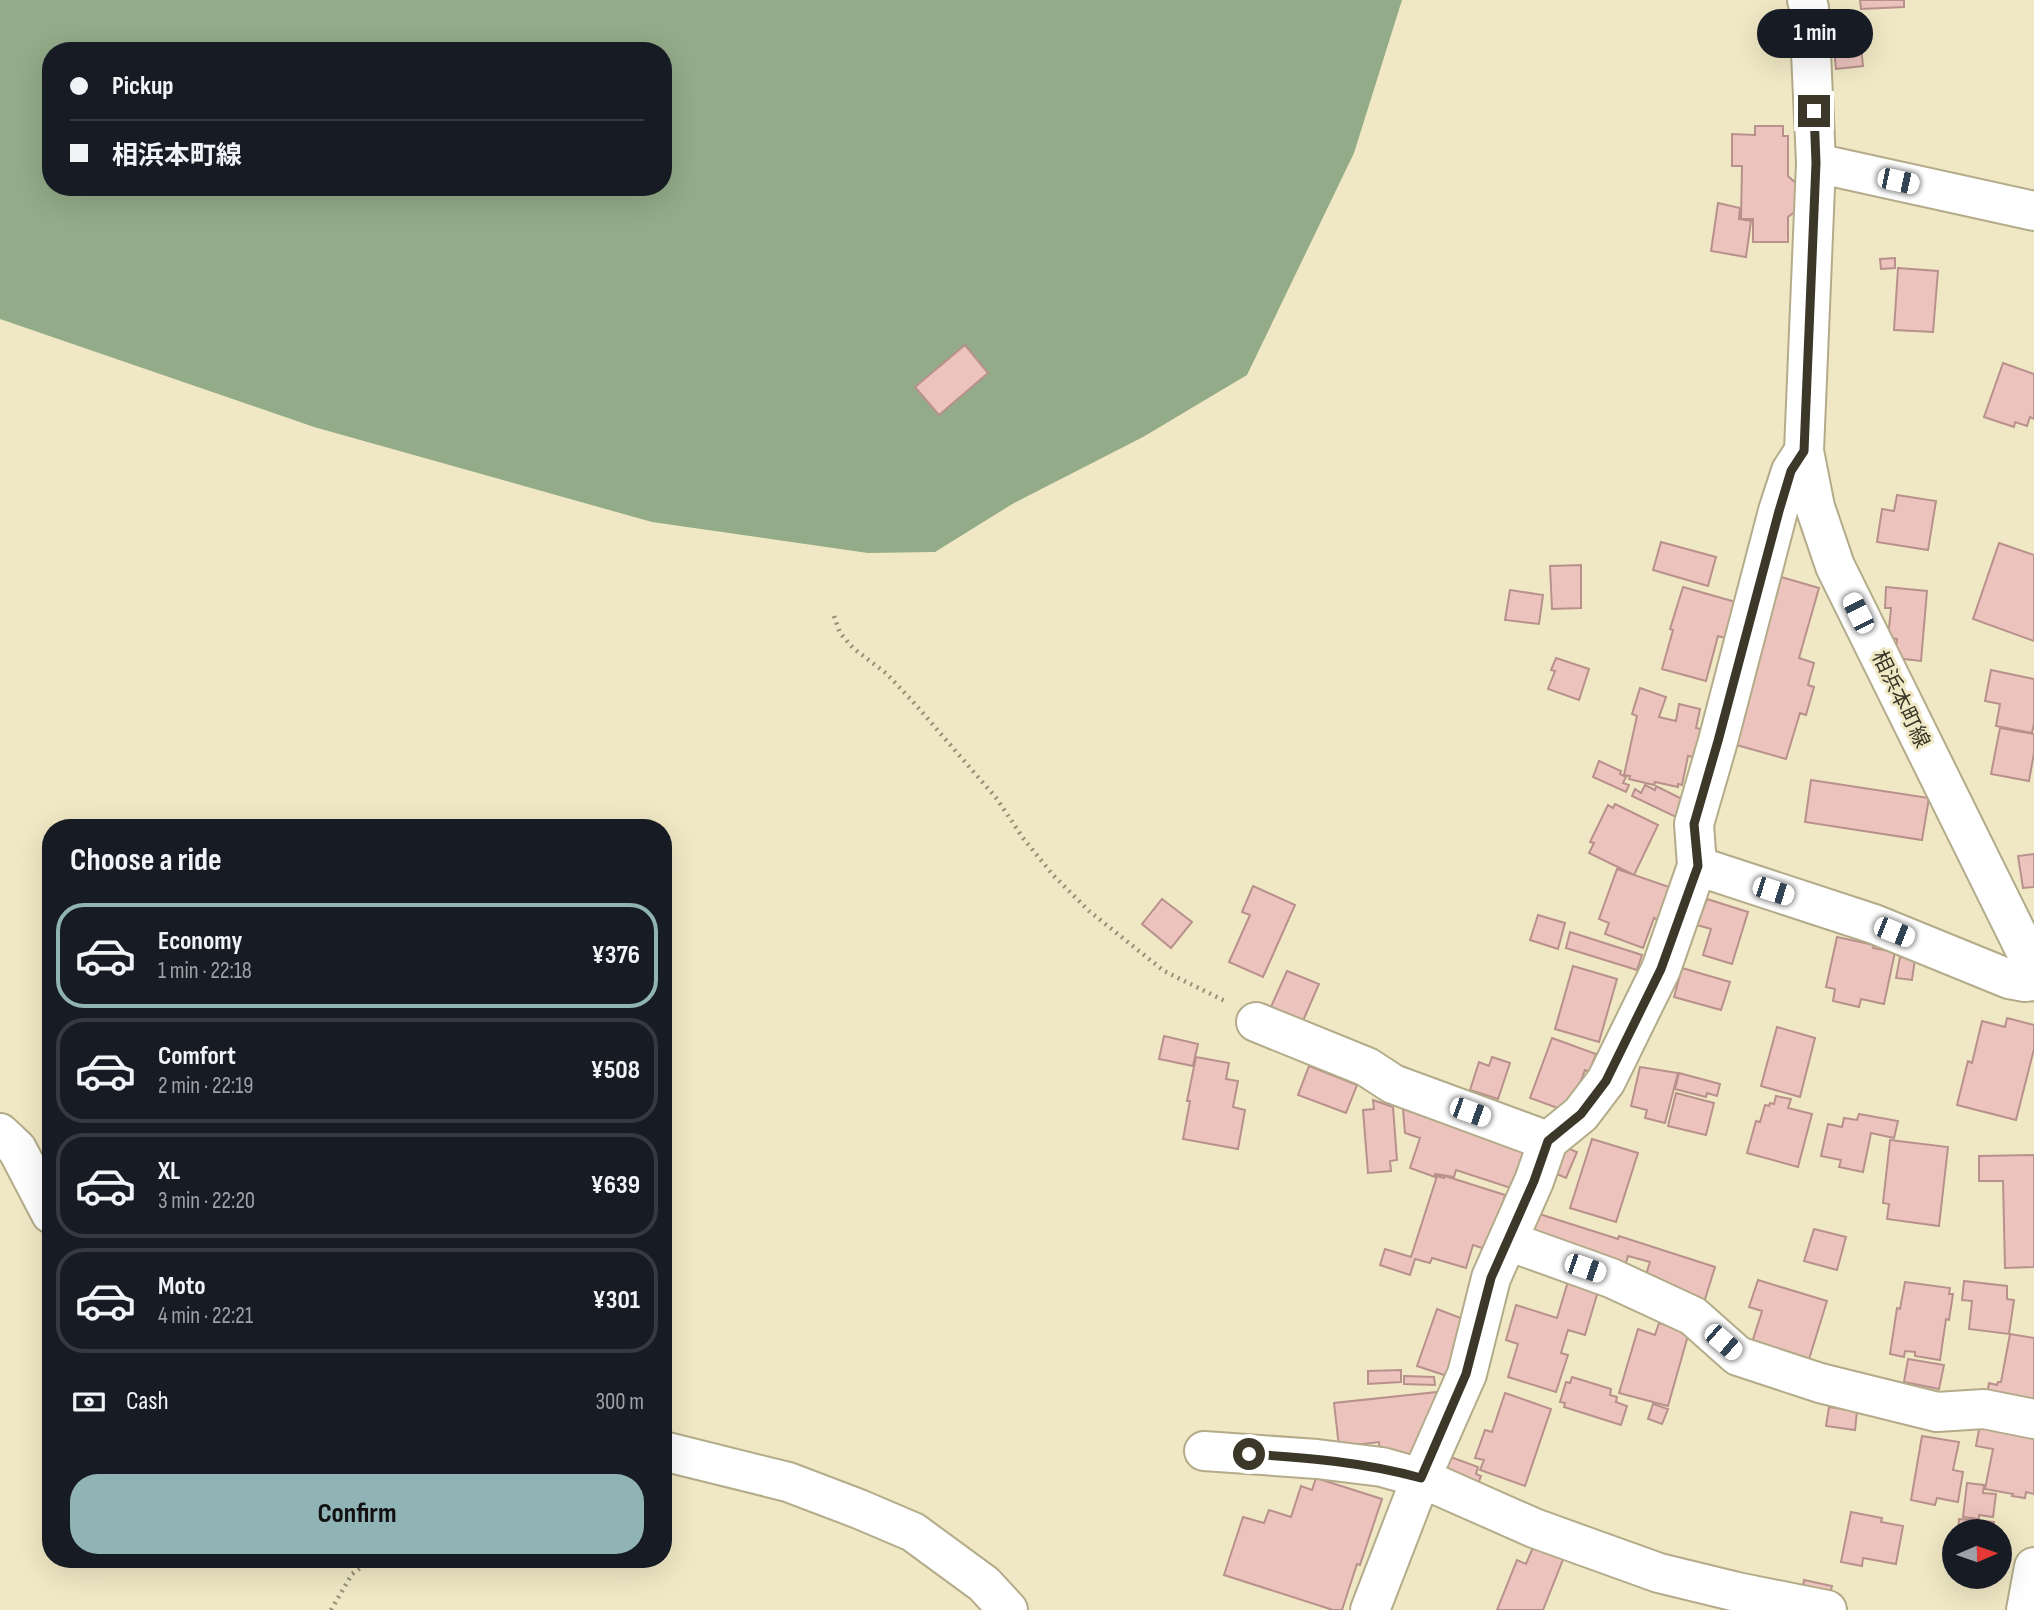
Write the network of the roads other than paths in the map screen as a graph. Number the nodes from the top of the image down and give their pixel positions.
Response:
1 (1807, 0) edge
2 (1816, 163) junction
3 (2034, 211) edge
4 (1804, 451) junction
5 (1698, 866) junction
6 (2034, 968) edge
7 (2034, 981) edge
8 (1256, 1022) road end
9 (0, 1133) edge
10 (1548, 1141) junction
11 (42, 1197) edge
12 (1508, 1241) junction
13 (2034, 1419) edge
14 (1203, 1451) dead end
15 (672, 1453) edge
16 (1421, 1478) junction
17 (2034, 1567) edge
18 (1007, 1610) edge
19 (1370, 1610) edge
20 (1826, 1610) edge
21 (2026, 1610) edge

1 - 2 street, 相浜本町線
2 - 3 street
2 - 4 street, 相浜本町線
4 - 5 street
4 - 6 street, 相浜本町線
5 - 7 street
5 - 10 street
8 - 10 street
9 - 11 street
10 - 12 street
12 - 13 street
12 - 16 street
14 - 16 street
15 - 18 street
16 - 19 street
16 - 20 street
17 - 21 street

